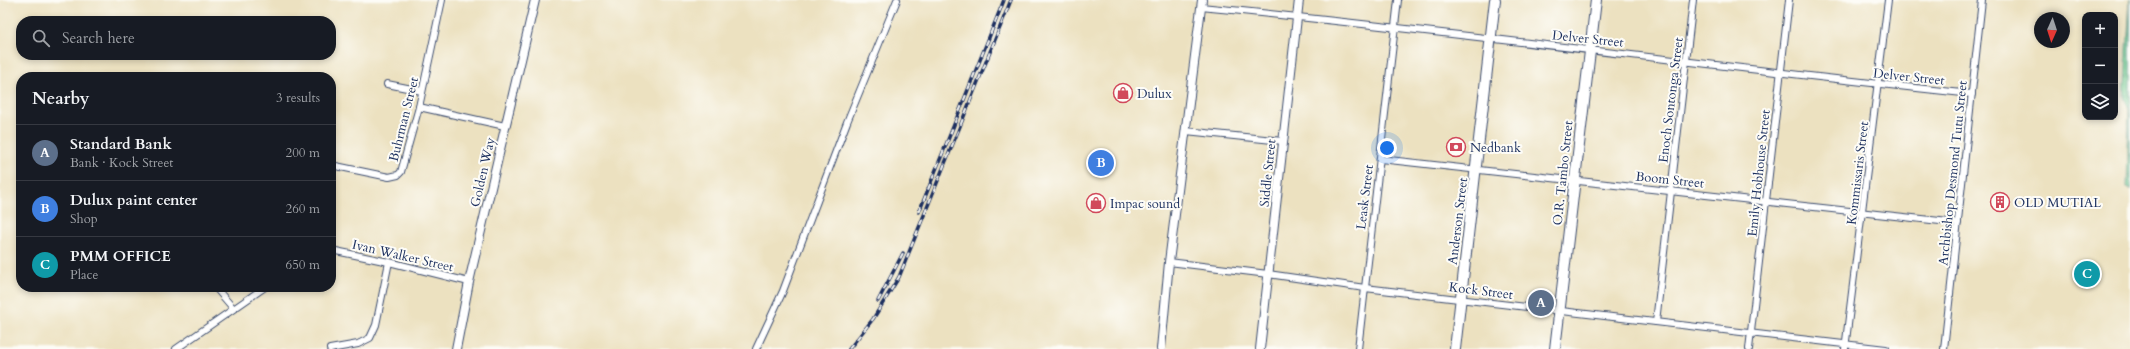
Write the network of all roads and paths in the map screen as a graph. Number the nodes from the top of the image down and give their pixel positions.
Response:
1 (442, 0) edge
2 (535, 0) edge
3 (897, 0) edge
4 (1299, 0) edge
5 (1398, 0) edge
6 (1495, 0) edge
7 (1596, 0) edge
8 (1693, 0) edge
9 (1789, 0) edge
10 (1888, 0) edge
11 (1982, 0) edge
12 (1201, 3) edge
13 (1297, 16) junction
14 (1395, 27) junction
15 (1491, 39) junction
16 (1590, 49) junction
17 (1685, 60) junction
18 (1780, 74) junction
19 (387, 84) dead end
20 (1879, 84) junction
21 (422, 91) junction
22 (1972, 94) junction
23 (419, 107) junction
24 (505, 126) junction
25 (1186, 131) junction
26 (1283, 142) junction
27 (1380, 159) junction
28 (336, 166) edge
29 (1476, 170) junction
30 (1575, 180) junction
31 (1670, 190) junction
32 (1766, 201) junction
33 (1863, 213) junction
34 (1958, 223) junction
35 (336, 251) edge
36 (389, 262) junction
37 (1169, 262) junction
38 (1268, 274) junction
39 (469, 282) junction
40 (1365, 288) junction
41 (219, 292) edge
42 (257, 292) edge
43 (1461, 298) junction
44 (233, 308) junction
45 (1560, 312) junction
46 (1656, 322) junction
47 (1751, 333) junction
48 (1845, 347) edge
49 (176, 349) edge
50 (330, 349) edge
51 (456, 349) edge
52 (756, 349) edge
53 (1161, 349) edge
54 (1260, 349) edge
55 (1358, 349) edge
56 (1455, 349) edge
57 (1555, 349) edge
58 (1749, 349) edge
59 (1886, 349) edge
60 (1944, 349) edge

1 - 21 street, Buhrman Street
2 - 24 street, Golden Way
3 - 52 street
4 - 13 street, Siddle Street
5 - 14 street, Leask Street
6 - 15 main road, Anderson Street
7 - 16 main road, O.R. Tambo Street
8 - 17 street, Enoch Sontonga Street
9 - 18 street, Emily Hobhouse Street
10 - 20 street, Kommissaris Street
11 - 22 street, Archbishop Desmond Tutu Street
12 - 13 street, Delver Street
12 - 25 street
13 - 14 street, Delver Street
13 - 26 street, Siddle Street
14 - 15 street, Delver Street
14 - 27 street, Leask Street
15 - 16 street, Delver Street
15 - 29 main road, Anderson Street
16 - 17 street, Delver Street
16 - 30 main road, O.R. Tambo Street
17 - 18 street, Delver Street
17 - 31 street, Enoch Sontonga Street
18 - 20 street, Delver Street
18 - 32 street, Emily Hobhouse Street
19 - 21 street
20 - 22 street, Delver Street
20 - 33 street, Kommissaris Street
21 - 23 street, Buhrman Street
22 - 34 street, Archbishop Desmond Tutu Street
23 - 24 street
23 - 28 street, Buhrman Street
24 - 39 street, Golden Way
25 - 26 street
25 - 37 street
26 - 38 street, Siddle Street
27 - 29 street, Boom Street
27 - 40 street, Leask Street
29 - 30 street, Boom Street
29 - 43 main road, Anderson Street
30 - 31 street, Boom Street
30 - 45 main road, O.R. Tambo Street
31 - 32 street, Boom Street
31 - 46 street, Enoch Sontonga Street
32 - 33 street, Boom Street
32 - 47 street, Emily Hobhouse Street
33 - 34 street, Boom Street
33 - 48 street, Kommissaris Street
34 - 60 street, Archbishop Desmond Tutu Street
35 - 36 street, Ivan Walker Street
36 - 39 street, Ivan Walker Street
36 - 50 street
37 - 38 street, Kock Street
37 - 53 street
38 - 40 street, Kock Street
38 - 54 street, Siddle Street
39 - 51 street, Golden Way
40 - 43 street, Kock Street
40 - 55 street, Leask Street
41 - 44 street
42 - 44 street
43 - 45 street, Kock Street
43 - 56 main road, Anderson Street
44 - 49 street
45 - 46 street, Kock Street
45 - 57 main road, O.R. Tambo Street
46 - 47 street, Kock Street
47 - 48 street, Kock Street
47 - 58 street, Emily Hobhouse Street
48 - 59 street, Kock Street

